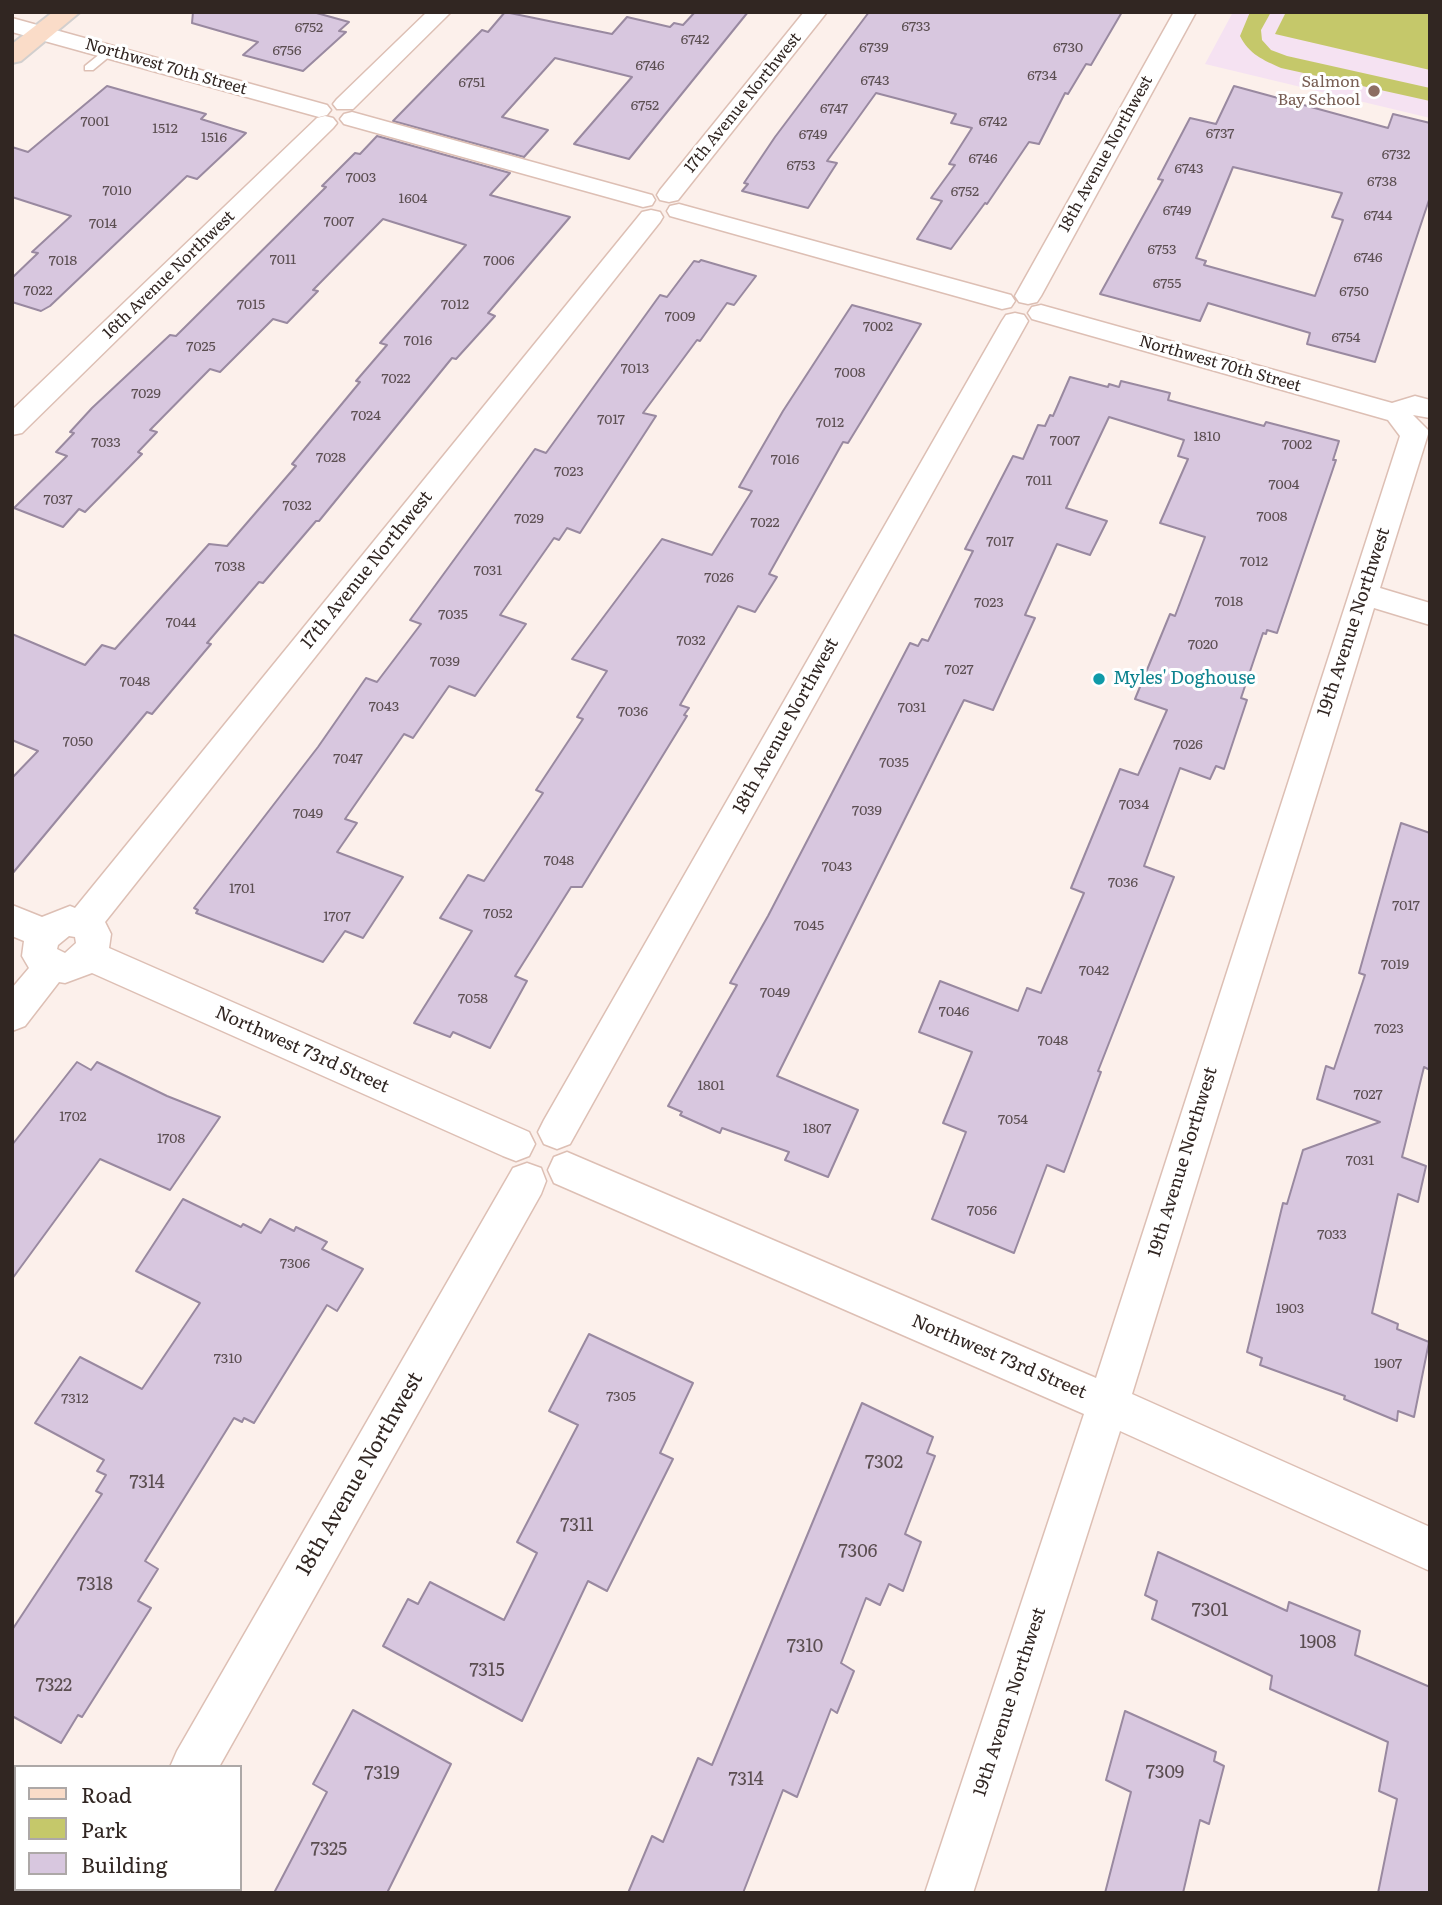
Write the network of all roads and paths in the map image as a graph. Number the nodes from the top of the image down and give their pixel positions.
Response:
1 (68, 12) edge
2 (440, 12) edge
3 (816, 12) edge
4 (1185, 12) edge
5 (12, 24) edge
6 (42, 33) junction
7 (110, 51) junction
8 (12, 56) edge
9 (89, 68) dead end
10 (349, 111) junction
11 (322, 117) junction
12 (661, 205) junction
13 (1022, 308) junction
14 (1421, 414) edge
15 (12, 426) edge
16 (1363, 594) junction
17 (1430, 614) edge
18 (12, 920) edge
19 (86, 939) junction
20 (48, 950) junction
21 (12, 1015) edge
22 (557, 1132) junction
23 (522, 1163) junction
24 (567, 1170) junction
25 (1108, 1404) junction
26 (1430, 1549) edge
27 (194, 1765) edge
28 (949, 1893) edge

1 - 6 main road
2 - 10 street
3 - 12 street, 17th Avenue Northwest
4 - 13 street, 18th Avenue Northwest
5 - 6 street, Northwest 70th Street
6 - 7 street, Northwest 70th Street
6 - 8 main road
7 - 9 lane
7 - 11 street, Northwest 70th Street
10 - 11 street
10 - 12 street, Northwest 70th Street
11 - 15 street, 16th Avenue Northwest
12 - 13 street, Northwest 70th Street
12 - 19 street, 17th Avenue Northwest
13 - 14 street, Northwest 70th Street
13 - 22 street, 18th Avenue Northwest
14 - 16 street, 19th Avenue Northwest
16 - 17 street
16 - 25 street, 19th Avenue Northwest
18 - 20 street
19 - 20 street
19 - 23 street, Northwest 73rd Street
20 - 21 street
22 - 23 street
22 - 24 street
23 - 24 street
23 - 27 street, 18th Avenue Northwest
24 - 25 street, Northwest 73rd Street
25 - 26 street, Northwest 73rd Street
25 - 28 street, 19th Avenue Northwest

